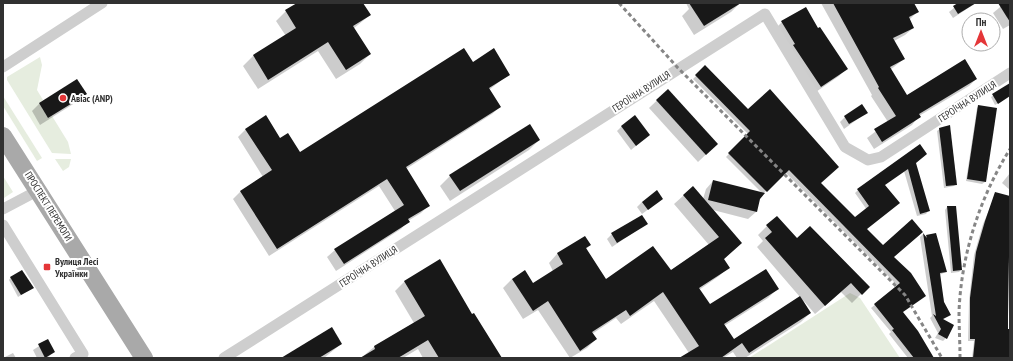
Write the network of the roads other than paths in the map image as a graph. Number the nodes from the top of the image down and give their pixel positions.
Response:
1 (102, 3) edge
2 (3, 66) edge
3 (1010, 73) edge
4 (3, 136) edge
5 (39, 190) junction
6 (3, 209) edge
7 (3, 225) edge
8 (79, 356) edge
9 (144, 358) edge
10 (224, 358) edge

1 - 2 street
3 - 10 street, ГЕРОЇЧНА ВУЛИЦЯ
4 - 5 main road, ПРОСПЕКТ ПЕРЕМОГИ
5 - 6 street
5 - 9 main road, ПРОСПЕКТ ПЕРЕМОГИ
7 - 8 street

